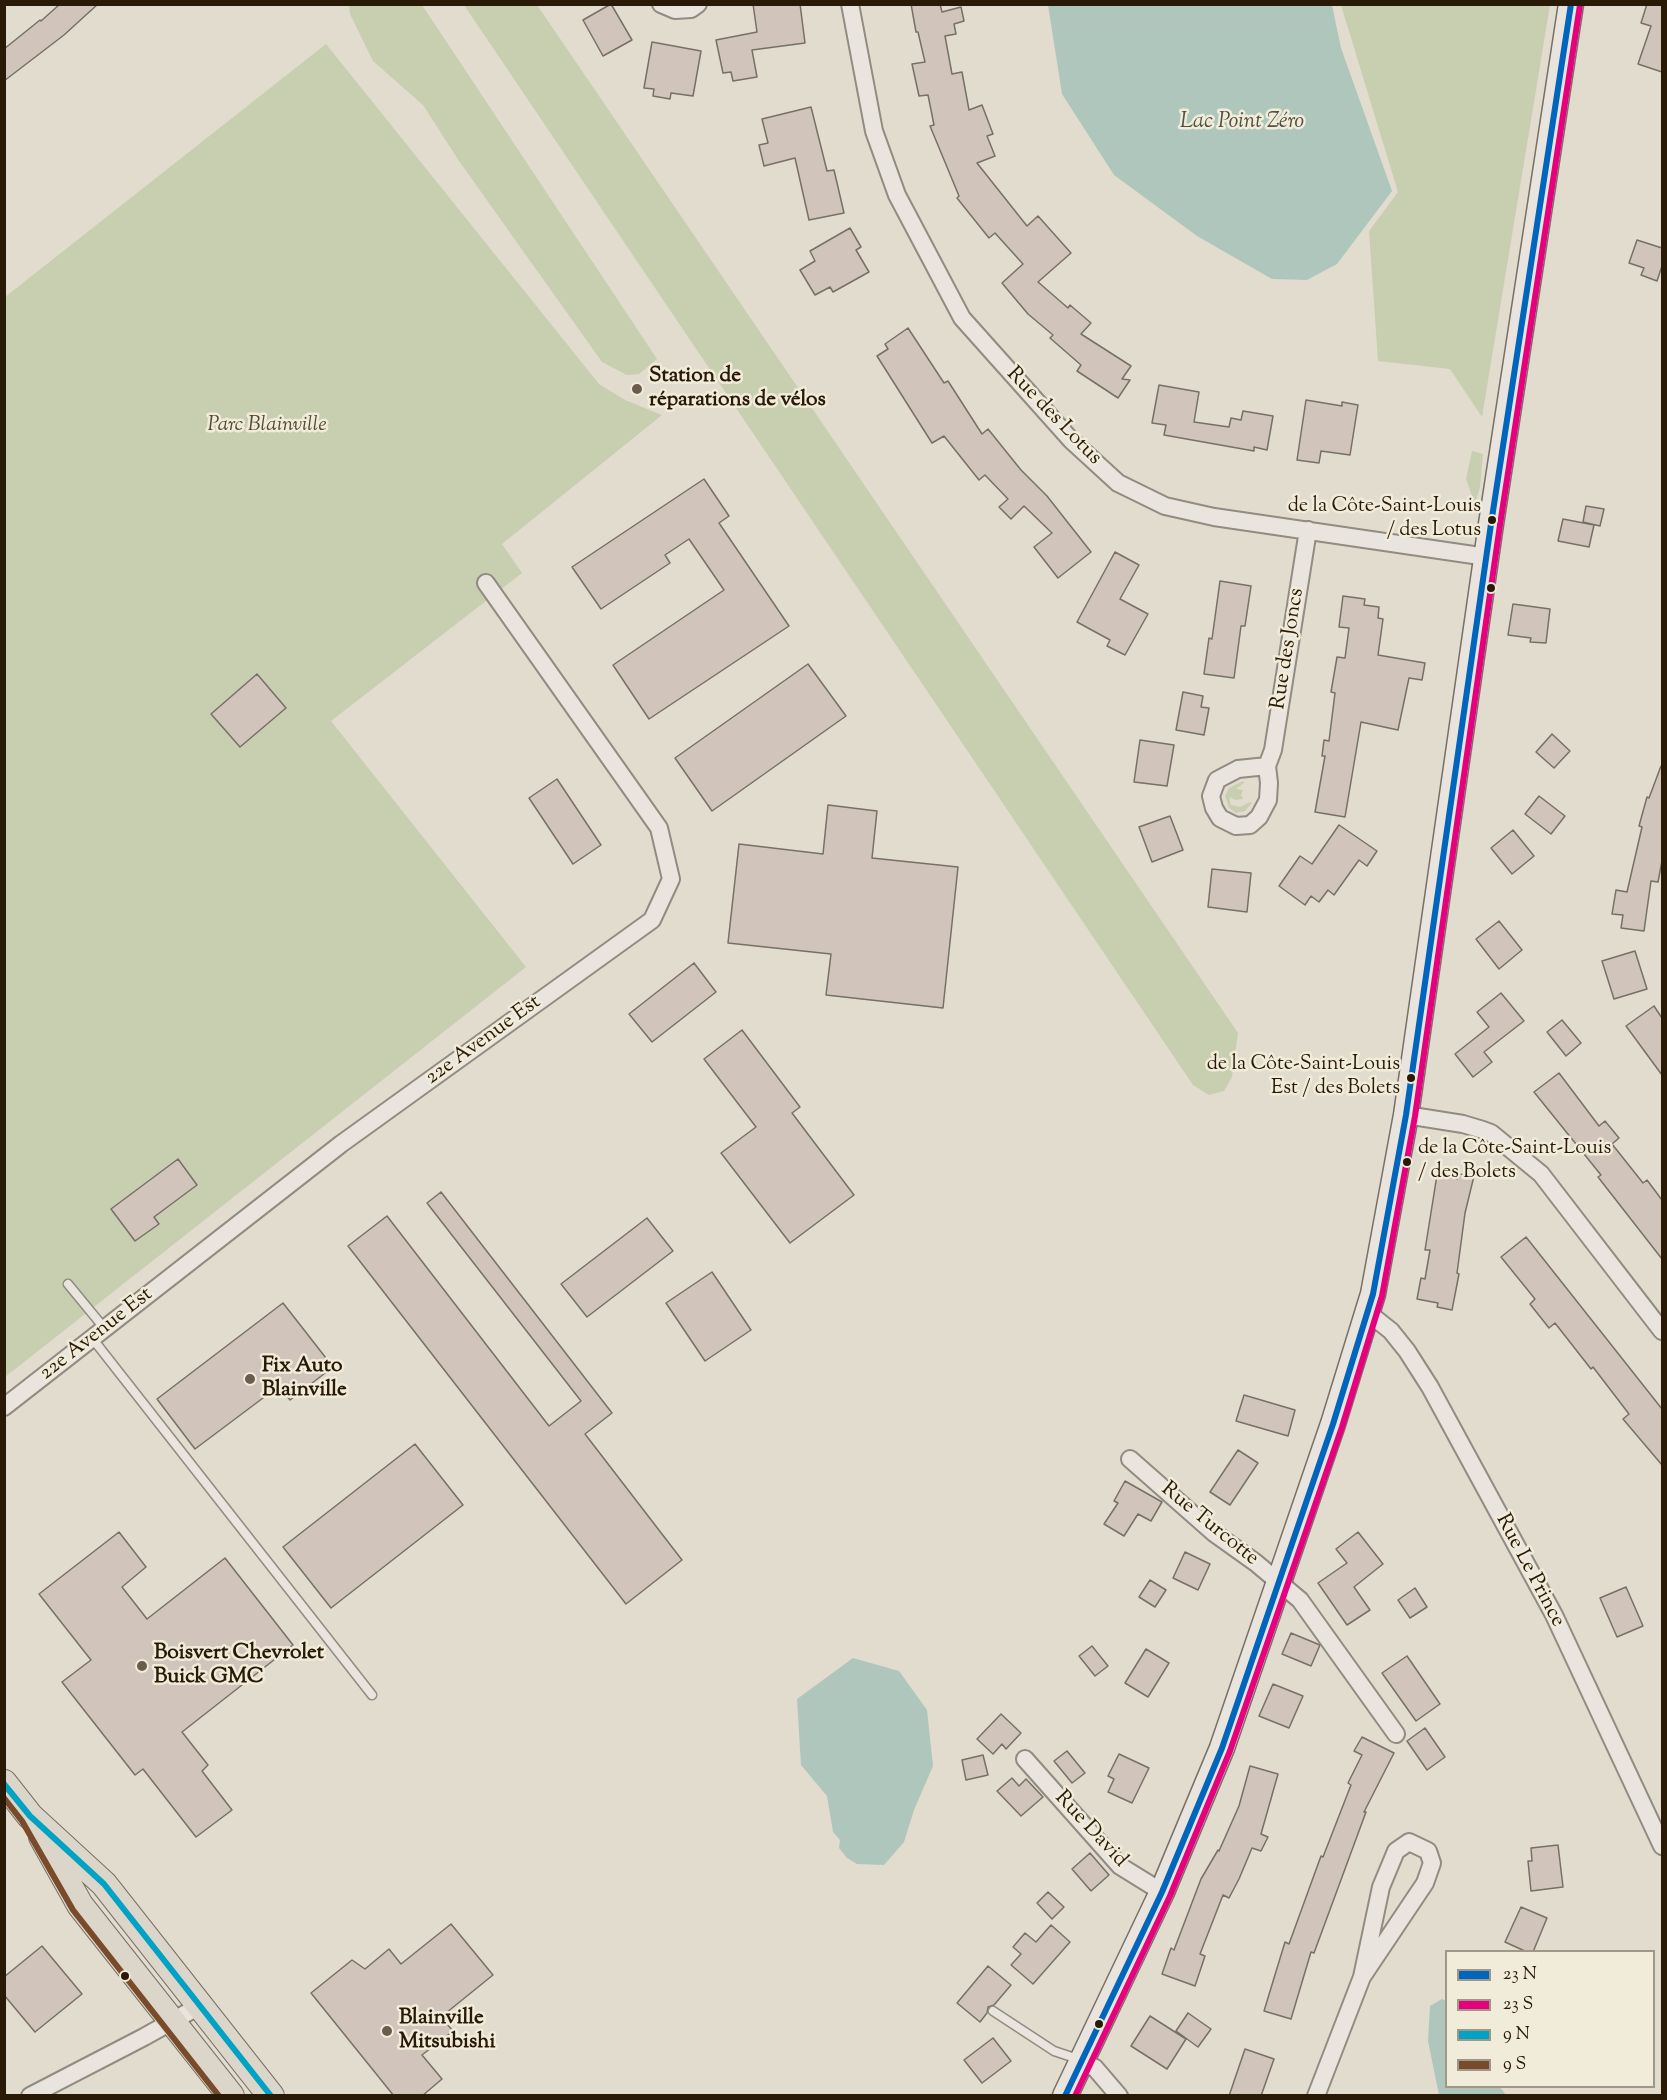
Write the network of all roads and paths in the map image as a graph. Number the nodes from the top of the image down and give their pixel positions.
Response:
1 (661, 4) edge
2 (699, 4) edge
3 (850, 4) edge
4 (1571, 4) edge
5 (1308, 530) junction
6 (1487, 557) junction
7 (486, 583) dead end
8 (1267, 766) dead end
9 (1406, 1115) junction
10 (68, 1284) dead end
11 (1367, 1316) junction
12 (1662, 1331) edge
13 (98, 1334) junction
14 (4, 1407) edge
15 (1130, 1459) dead end
16 (1279, 1581) junction
17 (372, 1695) dead end
18 (1396, 1734) dead end
19 (1025, 1759) dead end
20 (4, 1783) edge
21 (30, 1816) junction
22 (1662, 1846) edge
23 (1162, 1892) junction
24 (1362, 1977) junction
25 (201, 2005) junction
26 (993, 2012) dead end
27 (172, 2022) junction
28 (1082, 2061) junction
29 (30, 2096) edge
30 (231, 2096) edge
31 (271, 2096) edge
32 (1065, 2096) edge
33 (1119, 2096) edge
34 (1316, 2096) edge

1 - 2 street
3 - 5 street, Rue des Lotus
4 - 6 street
5 - 6 street, Rue des Lotus
5 - 8 street, Rue des Joncs
6 - 9 street
7 - 13 street, 22e Avenue Est
9 - 11 street
9 - 12 street
10 - 13 lane
11 - 16 street
11 - 22 street, Rue Le Prince
13 - 14 street, 22e Avenue Est
13 - 17 lane
15 - 16 street, Rue Turcotte
16 - 18 street, Rue Turcotte
16 - 23 street
19 - 23 street, Rue David
20 - 21 main road
21 - 25 main road
21 - 27 main road
23 - 28 street
24 - 24 street
24 - 34 street
25 - 27 street
25 - 31 main road
26 - 28 lane
27 - 29 street
27 - 30 main road
28 - 32 street
28 - 33 street

